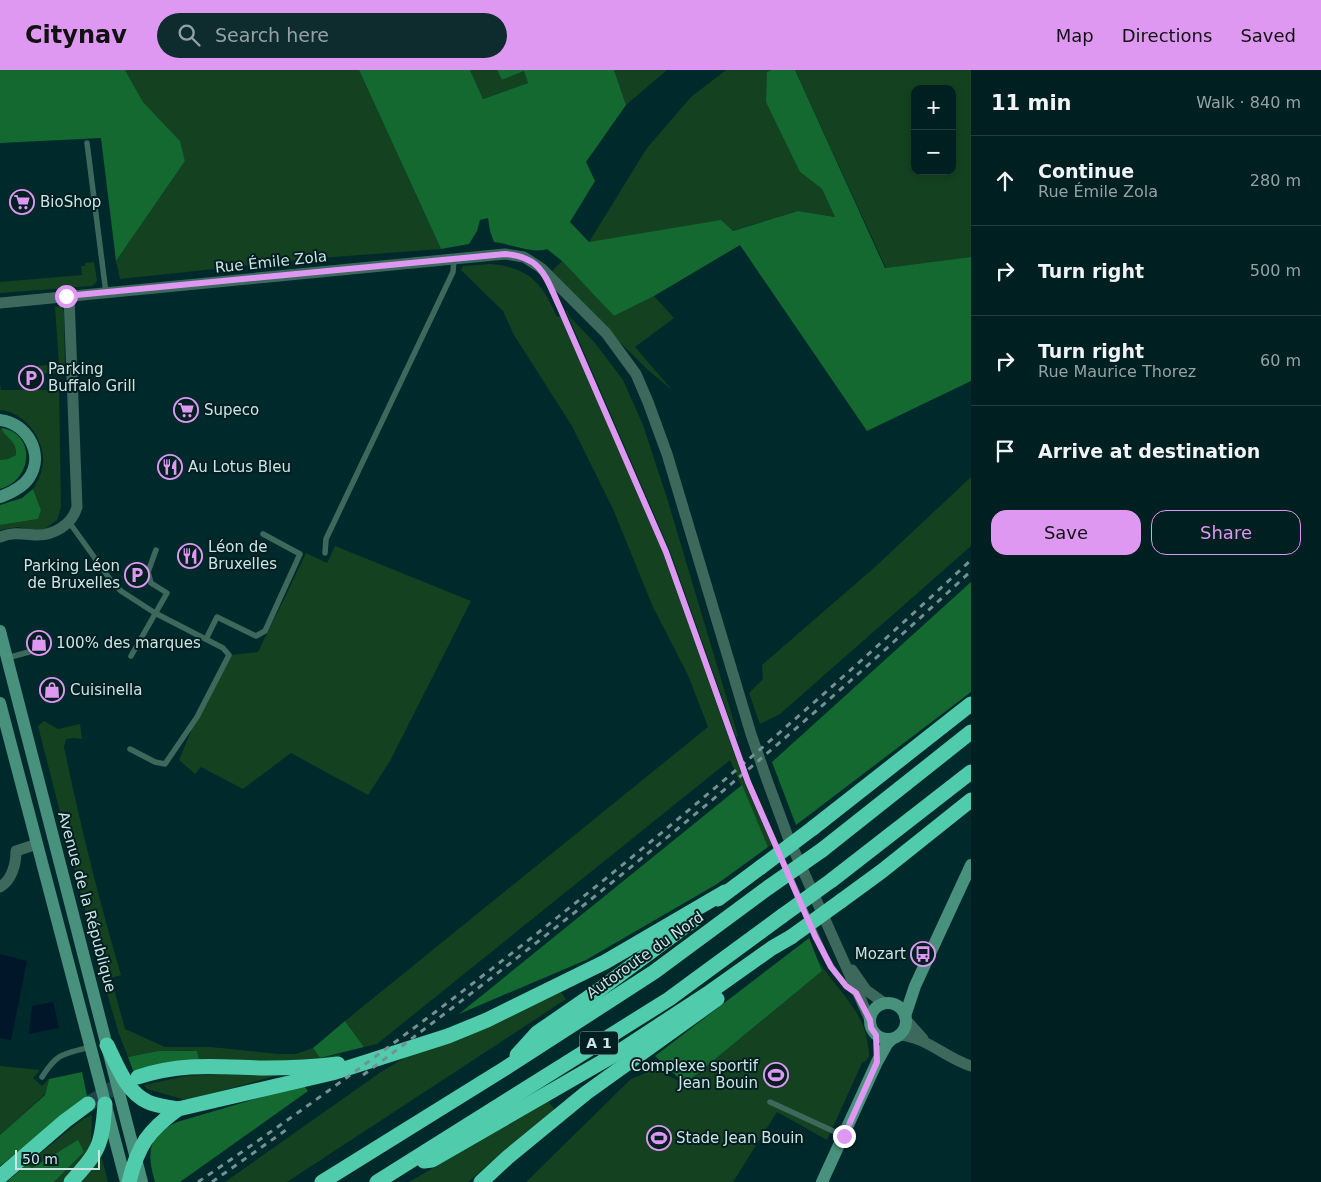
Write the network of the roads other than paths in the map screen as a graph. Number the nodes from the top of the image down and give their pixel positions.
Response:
1 (87, 142) dead end
2 (454, 258) junction
3 (542, 268) junction
4 (106, 293) junction
5 (69, 296) junction
6 (0, 303) edge
7 (0, 420) edge
8 (0, 497) edge
9 (69, 522) junction
10 (263, 534) dead end
11 (0, 537) edge
12 (156, 550) dead end
13 (326, 553) dead end
14 (155, 613) junction
15 (0, 631) edge
16 (206, 639) junction
17 (29, 652) dead end
18 (131, 656) dead end
19 (7, 658) junction
20 (0, 703) edge
21 (971, 704) edge
22 (971, 732) edge
23 (130, 750) dead end
24 (971, 772) edge
25 (971, 800) edge
26 (37, 844) junction
27 (971, 865) edge
28 (0, 887) edge
29 (725, 892) junction
30 (791, 937) junction
31 (844, 961) junction
32 (915, 986) junction
33 (856, 993) junction
34 (888, 1004) junction
35 (905, 1018) junction
36 (870, 1020) junction
37 (876, 1035) junction
38 (895, 1037) junction
39 (924, 1041) junction
40 (107, 1045) junction
41 (90, 1047) junction
42 (377, 1059) junction
43 (877, 1062) junction
44 (971, 1066) edge
45 (504, 1069) junction
46 (42, 1077) dead end
47 (138, 1077) tunnel mouth
48 (770, 1102) dead end
49 (88, 1104) tunnel mouth
50 (105, 1104) junction
51 (178, 1109) junction
52 (844, 1136) junction
53 (136, 1159) junction
54 (412, 1161) junction
55 (0, 1177) edge
56 (72, 1182) edge
57 (127, 1182) edge
58 (142, 1182) edge
59 (322, 1182) edge
60 (377, 1182) edge
61 (481, 1182) edge
62 (822, 1182) edge

1 - 4 lane
2 - 3 street, Rue Émile Zola
2 - 4 street, Rue Émile Zola
2 - 13 lane
3 - 31 street, Rue Émile Zola
3 - 33 lane
4 - 5 street, Rue Émile Zola
5 - 6 street, Rue Émile Zola
5 - 9 street
7 - 8 main road
9 - 11 street
9 - 14 lane
10 - 16 lane
12 - 14 lane
14 - 16 lane
14 - 18 lane
15 - 19 main road, Avenue de la République
16 - 23 lane
17 - 19 lane
19 - 40 main road, Avenue de la République
20 - 26 main road
21 - 29 highway, bridge
22 - 45 highway, Autoroute du Nord / A 1, bridge
24 - 54 highway, A 1, bridge
25 - 30 highway, bridge
26 - 28 street
26 - 41 main road
27 - 32 main road
29 - 42 highway
29 - 45 highway
30 - 54 highway
30 - 61 highway
31 - 33 street
31 - 34 street
32 - 34 main road
32 - 35 main road
33 - 36 street
34 - 35 main road
34 - 36 main road
35 - 38 main road
35 - 39 street
36 - 37 main road
37 - 38 main road
37 - 43 main road
38 - 39 street
38 - 43 main road
39 - 44 street
40 - 51 highway
40 - 53 main road, Avenue de la République
41 - 46 lane
41 - 50 main road
42 - 47 highway
42 - 51 highway
43 - 52 main road
45 - 59 highway, Autoroute du Nord / A 1
48 - 52 lane
49 - 55 highway
50 - 56 highway
50 - 57 main road
51 - 53 highway
52 - 62 main road
53 - 57 highway
53 - 58 main road, Avenue de la République
54 - 60 highway, A 1

